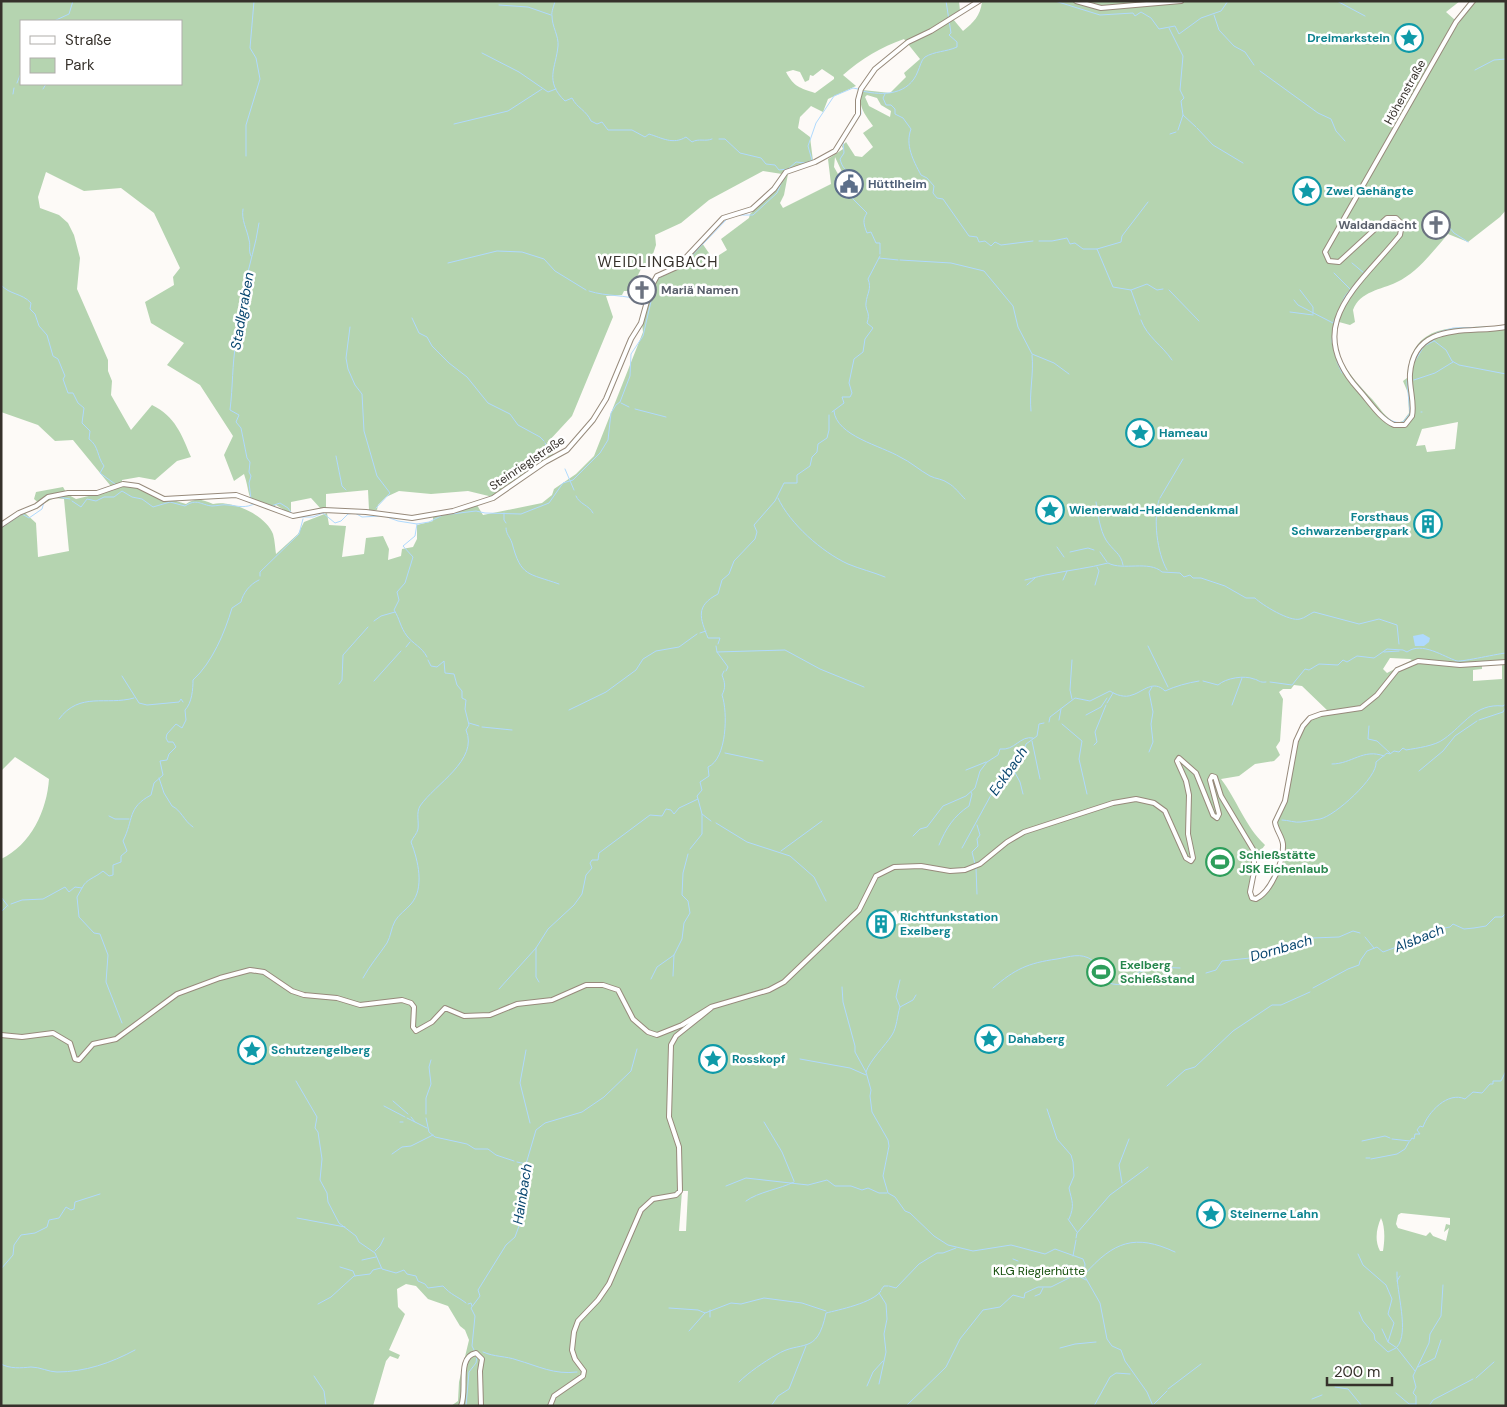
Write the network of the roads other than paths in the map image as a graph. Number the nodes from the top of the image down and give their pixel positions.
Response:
1 (979, 1) edge
2 (1076, 1) edge
3 (1181, 1) edge
4 (1472, 1) edge
5 (1506, 327) edge
6 (1, 525) edge
7 (1506, 662) edge
8 (711, 1007) junction
9 (1, 1035) edge
10 (461, 1406) edge
11 (481, 1406) edge
12 (550, 1406) edge

1 - 6 main road, Steinrieglstraße
2 - 3 main road
4 - 5 main road, Höhenstraße
7 - 8 main road
8 - 9 main road
8 - 12 main road
10 - 11 main road

